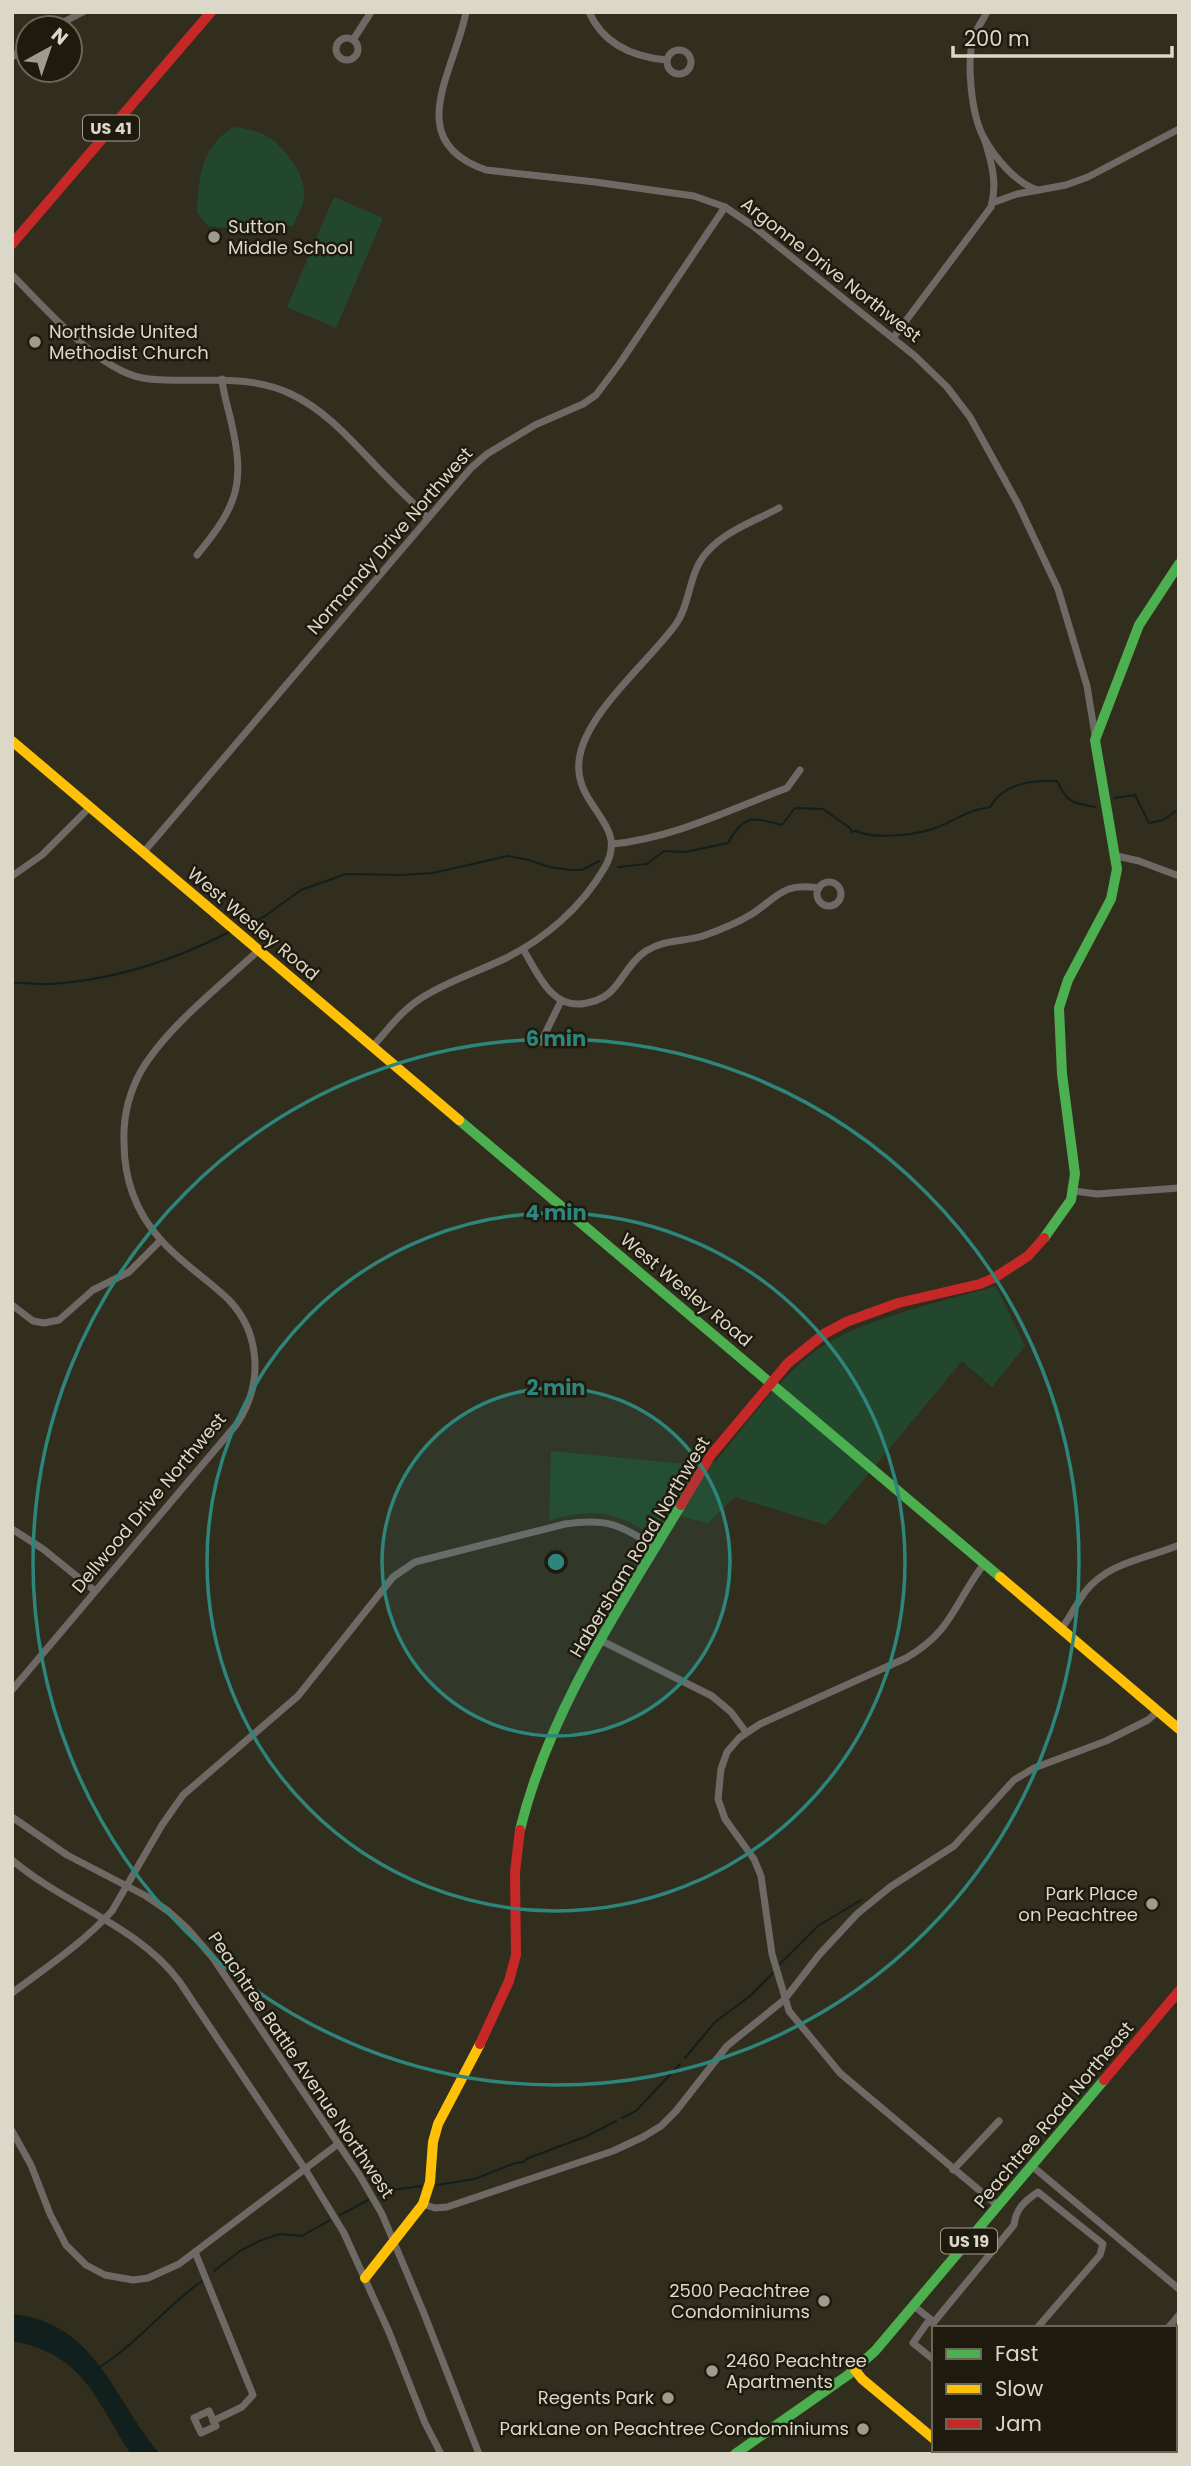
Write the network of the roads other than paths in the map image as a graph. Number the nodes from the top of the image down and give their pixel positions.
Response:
1 (211, 12) edge
2 (371, 12) edge
3 (466, 12) edge
4 (589, 12) edge
5 (987, 12) edge
6 (354, 40) dead end
7 (667, 60) dead end
8 (1179, 129) edge
9 (984, 138) junction
10 (1037, 190) junction
11 (992, 203) junction
12 (725, 207) junction
13 (12, 244) edge
14 (12, 275) edge
15 (893, 338) junction
16 (222, 379) junction
17 (779, 508) dead end
18 (428, 519) junction
19 (197, 555) dead end
20 (1179, 564) edge
21 (1095, 740) junction
22 (12, 741) edge
23 (800, 770) dead end
24 (90, 807) junction
25 (612, 844) junction
26 (144, 852) junction
27 (1117, 856) junction
28 (12, 876) edge
29 (1179, 876) edge
30 (819, 888) dead end
31 (523, 949) junction
32 (260, 950) junction
33 (561, 1001) junction
34 (541, 1042) dead end
35 (374, 1045) junction
36 (1179, 1188) edge
37 (1074, 1191) junction
38 (161, 1240) junction
39 (12, 1305) edge
40 (771, 1383) junction
41 (12, 1529) edge
42 (1179, 1545) edge
43 (656, 1547) junction
44 (984, 1564) junction
45 (95, 1591) junction
46 (1061, 1629) junction
47 (600, 1640) junction
48 (12, 1690) edge
49 (1158, 1711) junction
50 (1179, 1729) edge
51 (746, 1732) junction
52 (12, 1817) edge
53 (12, 1860) edge
54 (127, 1886) junction
55 (104, 1920) junction
56 (1179, 1991) edge
57 (12, 1993) edge
58 (784, 2000) junction
59 (999, 2121) dead end
60 (12, 2131) edge
61 (338, 2144) junction
62 (1032, 2165) junction
63 (305, 2169) junction
64 (953, 2170) junction
65 (423, 2204) junction
66 (998, 2206) junction
67 (1093, 2216) junction
68 (1081, 2227) junction
69 (1105, 2227) junction
70 (1094, 2237) junction
71 (394, 2239) junction
72 (195, 2252) junction
73 (365, 2278) junction
74 (1179, 2289) edge
75 (914, 2306) junction
76 (934, 2322) junction
77 (1039, 2326) edge
78 (932, 2358) edge
79 (855, 2370) junction
80 (213, 2421) dead end
81 (932, 2438) edge
82 (441, 2454) edge
83 (478, 2454) edge
84 (735, 2454) edge

1 - 13 main road, US 41
2 - 6 street
3 - 12 street, Argonne Drive Northwest
4 - 7 street
5 - 9 street
8 - 10 street
9 - 10 street
9 - 11 street
10 - 11 street
11 - 15 street
12 - 15 street, Argonne Drive Northwest
12 - 18 street, Normandy Drive Northwest
14 - 16 street
15 - 21 street, Argonne Drive Northwest
16 - 18 street
16 - 19 street
17 - 25 street
18 - 26 street, Normandy Drive Northwest
20 - 21 main road
21 - 27 main road
22 - 24 main road, West Wesley Road
23 - 25 street
24 - 26 main road, West Wesley Road
24 - 28 street
25 - 31 street
26 - 32 main road, West Wesley Road
27 - 29 street
27 - 37 main road
30 - 33 street
31 - 33 street
31 - 35 street
32 - 35 main road, West Wesley Road
32 - 38 street, Dellwood Drive Northwest
33 - 34 street
35 - 40 main road, West Wesley Road
36 - 37 street
37 - 40 main road, Habersham Road Northwest
38 - 39 street
38 - 45 street, Dellwood Drive Northwest
40 - 43 main road, Habersham Road Northwest
40 - 44 main road, West Wesley Road
41 - 45 street
42 - 46 street
43 - 47 main road, Habersham Road Northwest
43 - 54 street
44 - 46 main road, West Wesley Road
44 - 51 street
45 - 48 street, Dellwood Drive Northwest
46 - 49 main road, West Wesley Road
47 - 51 street
47 - 65 main road, Habersham Road Northwest
49 - 50 main road, West Wesley Road
49 - 58 street
51 - 58 street
52 - 54 street, Peachtree Battle Avenue Northwest
53 - 55 street
54 - 55 street
54 - 61 street, Peachtree Battle Avenue Northwest
55 - 57 street
55 - 63 street
56 - 62 main road, Peachtree Road Northeast / US 19
58 - 64 street
58 - 65 street
59 - 64 street
60 - 72 street
61 - 63 street
61 - 71 street, Peachtree Battle Avenue Northwest
62 - 66 main road, Peachtree Road Northeast / US 19
62 - 67 street
63 - 72 street
63 - 73 street
64 - 66 street
65 - 71 main road
66 - 75 main road, Peachtree Road Northeast / US 19
67 - 68 street
67 - 69 street
68 - 70 street
68 - 76 street
69 - 70 street
69 - 74 street
70 - 77 street
71 - 73 main road
71 - 83 street, Peachtree Battle Avenue Northwest
72 - 80 street
73 - 82 street
75 - 76 street
75 - 79 main road, Peachtree Road Northeast / US 19
76 - 78 street
79 - 81 main road
79 - 84 main road, Peachtree Road Northeast / US 19

